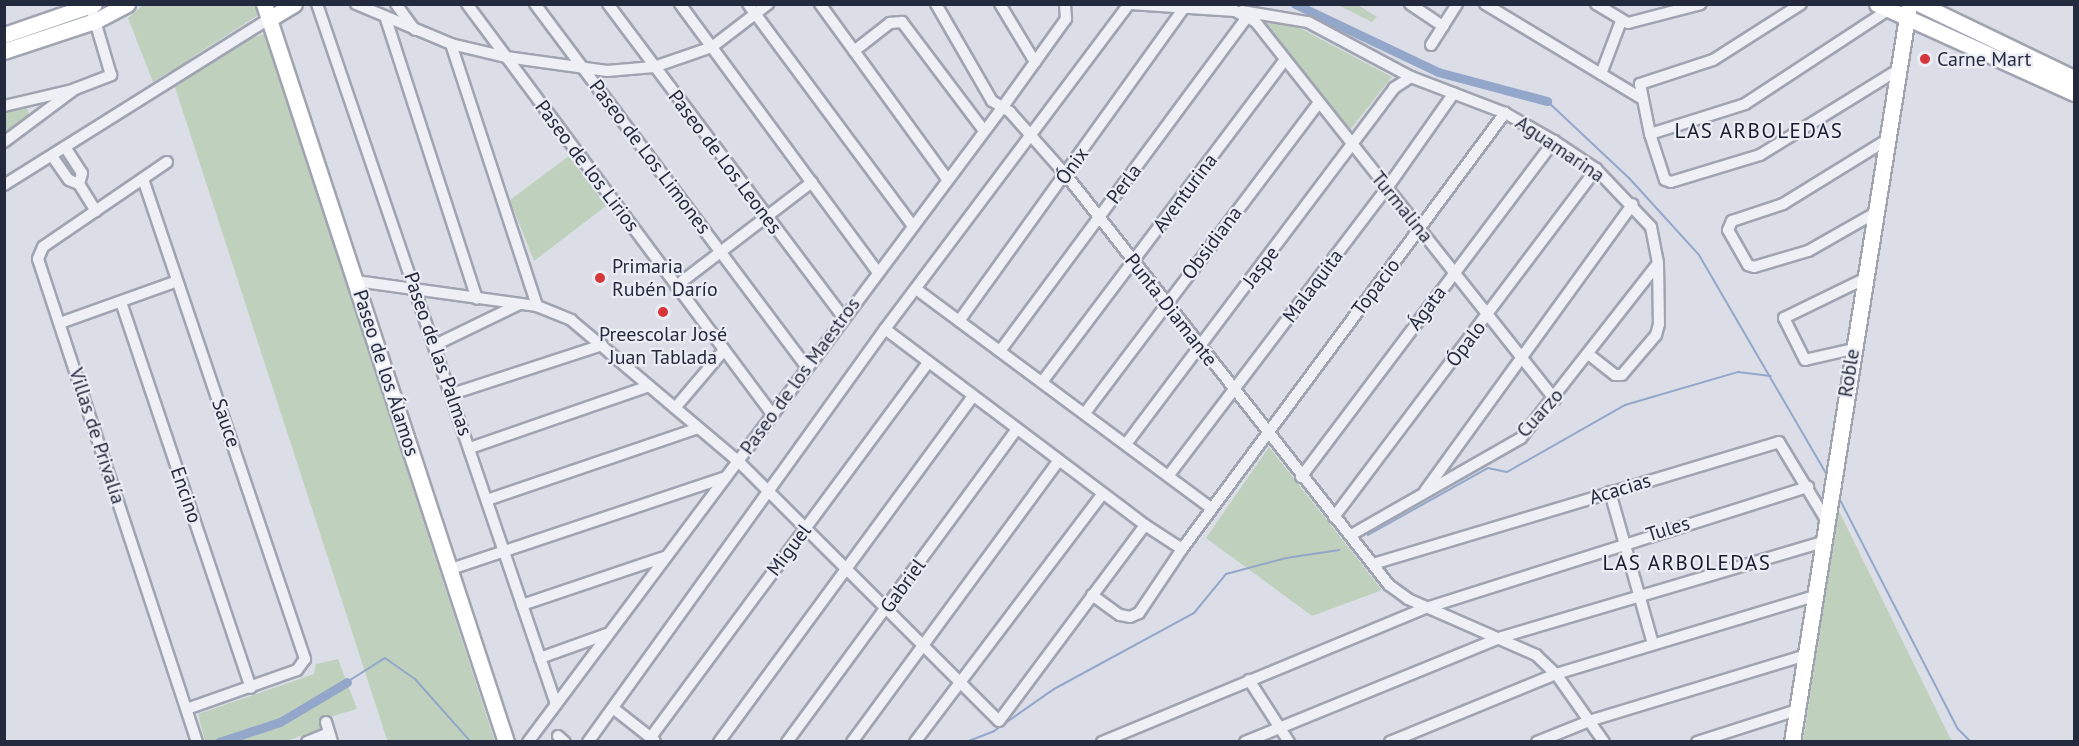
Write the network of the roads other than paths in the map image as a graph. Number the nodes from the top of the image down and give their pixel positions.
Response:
1 (127, 4) edge
2 (294, 4) edge
3 (317, 4) edge
4 (356, 4) edge
5 (396, 4) edge
6 (467, 4) edge
7 (535, 4) edge
8 (608, 4) edge
9 (680, 4) edge
10 (748, 4) edge
11 (768, 4) edge
12 (820, 4) edge
13 (936, 4) edge
14 (1000, 4) edge
15 (1129, 4) edge
16 (1410, 4) edge
17 (1457, 4) edge
18 (1485, 4) edge
19 (1596, 4) edge
20 (1801, 4) edge
21 (1920, 4) edge
22 (92, 5) edge
23 (1694, 6) edge
24 (1066, 7) edge
25 (1882, 7) edge
26 (1183, 9) junction
27 (267, 11) edge
28 (1235, 11) junction
29 (1908, 11) edge
30 (755, 15) junction
31 (1248, 16) junction
32 (386, 19) junction
33 (97, 20) junction
34 (1621, 21) junction
35 (1443, 26) junction
36 (415, 31) junction
37 (4, 35) edge
38 (451, 44) junction
39 (1431, 45) dead end
40 (712, 47) junction
41 (4, 51) edge
42 (854, 51) junction
43 (506, 57) junction
44 (1284, 61) junction
45 (1035, 62) junction
46 (654, 67) junction
47 (585, 70) junction
48 (1896, 71) junction
49 (1601, 74) junction
50 (1411, 77) junction
51 (2074, 78) edge
52 (75, 89) junction
53 (1454, 93) junction
54 (2074, 93) edge
55 (1641, 98) junction
56 (1319, 103) junction
57 (4, 106) edge
58 (1002, 108) junction
59 (1505, 113) junction
60 (984, 131) junction
61 (1650, 134) junction
62 (1033, 136) junction
63 (1554, 141) junction
64 (1885, 141) junction
65 (4, 142) edge
66 (65, 147) junction
67 (1353, 147) junction
68 (52, 156) junction
69 (167, 162) dead end
70 (1596, 169) junction
71 (1066, 175) junction
72 (143, 179) junction
73 (947, 179) junction
74 (812, 182) junction
75 (79, 184) junction
76 (4, 185) edge
77 (1387, 188) junction
78 (1633, 204) junction
79 (96, 211) junction
80 (1875, 213) junction
81 (766, 217) junction
82 (1098, 218) junction
83 (913, 226) junction
84 (1420, 229) junction
85 (720, 252) junction
86 (1133, 261) junction
87 (1658, 263) junction
88 (877, 271) junction
89 (1455, 271) junction
90 (1864, 279) junction
91 (177, 280) junction
92 (356, 281) junction
93 (676, 286) junction
94 (916, 289) junction
95 (417, 291) junction
96 (477, 299) junction
97 (121, 302) junction
98 (1166, 303) junction
99 (520, 304) junction
100 (537, 306) junction
101 (1488, 315) junction
102 (844, 318) junction
103 (959, 321) junction
104 (60, 323) junction
105 (885, 329) junction
106 (435, 345) junction
107 (602, 345) junction
108 (1200, 348) junction
109 (1853, 349) junction
110 (724, 350) junction
111 (1000, 351) junction
112 (1589, 355) junction
113 (1522, 356) junction
114 (928, 363) junction
115 (807, 368) junction
116 (1042, 382) junction
117 (649, 386) junction
118 (1234, 391) junction
119 (452, 394) junction
120 (972, 397) junction
121 (1555, 399) junction
122 (675, 408) junction
123 (1085, 413) junction
124 (772, 414) junction
125 (698, 428) junction
126 (1016, 430) junction
127 (1267, 431) junction
128 (1126, 444) junction
129 (470, 448) junction
130 (738, 461) junction
131 (1058, 462) junction
132 (1168, 475) junction
133 (726, 477) junction
134 (1301, 477) junction
135 (1808, 487) junction
136 (768, 491) junction
137 (1610, 492) junction
138 (1423, 494) junction
139 (1102, 495) junction
140 (487, 500) junction
141 (1211, 508) junction
142 (1828, 513) junction
143 (1334, 517) junction
144 (1145, 525) junction
145 (805, 528) junction
146 (1351, 535) junction
147 (1823, 542) junction
148 (1622, 543) junction
149 (1182, 549) junction
150 (504, 551) junction
151 (666, 557) junction
152 (1373, 564) junction
153 (451, 569) junction
154 (845, 569) junction
155 (1092, 595) junction
156 (1638, 596) junction
157 (1815, 596) junction
158 (522, 605) junction
159 (1426, 608) junction
160 (887, 609) junction
161 (607, 634) junction
162 (1502, 638) junction
163 (1653, 644) junction
164 (923, 645) junction
165 (1806, 655) junction
166 (540, 658) junction
167 (1556, 674) junction
168 (1249, 680) junction
169 (961, 682) junction
170 (251, 688) junction
171 (556, 704) junction
172 (613, 708) junction
173 (187, 709) junction
174 (1797, 710) junction
175 (1589, 721) junction
176 (326, 722) dead end
177 (1280, 727) junction
178 (331, 737) edge
179 (653, 739) edge
180 (197, 741) edge
181 (307, 741) edge
182 (506, 741) edge
183 (528, 741) edge
184 (588, 741) edge
185 (719, 741) edge
186 (787, 741) edge
187 (852, 741) edge
188 (915, 741) edge
189 (1102, 741) edge
190 (1245, 741) edge
191 (1289, 741) edge
192 (1390, 741) edge
193 (1537, 741) edge
194 (1604, 741) edge
195 (1696, 741) edge
196 (1792, 741) edge

1 - 33 street
2 - 27 street
3 - 95 street, Paseo de las Palmas
4 - 32 street
5 - 36 street
6 - 43 street, Paseo de los Lirios
7 - 47 street, Paseo de Los Limones
8 - 46 street, Paseo de Los Leones
9 - 40 street
10 - 30 street
11 - 30 street
12 - 42 street
13 - 58 street, Punta Diamante
14 - 45 street
15 - 26 street, Aguamarina
15 - 62 street
16 - 35 street
17 - 35 street
18 - 49 street
19 - 34 street
20 - 55 street
21 - 51 street
22 - 33 street
22 - 37 street
23 - 34 street
24 - 45 street, Paseo de los Maestros
25 - 29 street
25 - 61 street
26 - 28 street, Aguamarina
26 - 71 street, Ónix
27 - 66 street
27 - 92 street, Paseo de los Álamos
28 - 31 street
28 - 50 street, Aguamarina
29 - 48 street, Roble
29 - 54 street
30 - 40 street
30 - 83 street
31 - 44 street, Turmalina
31 - 82 street, Perla
32 - 36 street
32 - 96 street
33 - 41 street
33 - 52 street
34 - 49 street
35 - 39 street
36 - 38 street
38 - 43 street
38 - 100 street
40 - 46 street
40 - 74 street
42 - 60 street
42 - 73 street
43 - 47 street
43 - 93 street, Paseo de los Lirios
44 - 56 street, Turmalina
44 - 86 street, Aventurina
45 - 58 street, Paseo de los Maestros
46 - 47 street
46 - 81 street, Paseo de Los Leones
47 - 85 street, Paseo de Los Limones
48 - 61 street
48 - 64 street, Roble
49 - 55 street
50 - 53 street, Aguamarina
50 - 67 street, Jaspe
52 - 57 street
52 - 65 street
53 - 59 street, Aguamarina
53 - 77 street, Malaquita
55 - 61 street
56 - 67 street, Turmalina
56 - 98 street, Obsidiana
58 - 60 street, Paseo de los Maestros
58 - 62 street, Punta Diamante
59 - 63 street, Aguamarina
59 - 84 street, Topacio
60 - 73 street, Paseo de los Maestros
62 - 71 street, Punta Diamante
62 - 94 street
63 - 70 street, Aguamarina
63 - 89 street, Ágata
64 - 80 street, Roble
64 - 80 street
66 - 68 street
66 - 75 street
67 - 77 street, Turmalina
67 - 108 street, Jaspe
68 - 75 street
68 - 76 street
69 - 72 street, Villas de Privalía
70 - 78 street, Aguamarina
70 - 101 street, Ópalo
71 - 82 street, Punta Diamante
71 - 103 street, Ónix
72 - 79 street, Villas de Privalía
72 - 91 street, Sauce
73 - 83 street, Paseo de los Maestros
74 - 81 street
74 - 88 street
75 - 79 street
77 - 84 street, Turmalina
77 - 118 street, Malaquita
78 - 87 street, Aguamarina
78 - 113 street
79 - 104 street, Villas de Privalía
80 - 90 street, Roble
81 - 85 street
81 - 102 street, Paseo de Los Leones
82 - 86 street, Punta Diamante
82 - 111 street, Perla
83 - 88 street, Paseo de los Maestros
84 - 89 street, Turmalina
84 - 127 street, Topacio
85 - 93 street
85 - 115 street, Paseo de Los Limones
86 - 98 street, Punta Diamante
86 - 116 street, Aventurina
87 - 112 street, Cuarzo
87 - 112 street, Aguamarina
88 - 102 street, Paseo de los Maestros
89 - 101 street, Turmalina
89 - 134 street, Ágata
90 - 109 street, Roble
90 - 109 street
91 - 97 street
91 - 170 street, Sauce
92 - 95 street
92 - 153 street, Paseo de los Álamos
93 - 110 street, Paseo de los Lirios
94 - 103 street
94 - 105 street
95 - 96 street
95 - 106 street, Paseo de las Palmas
96 - 99 street
97 - 104 street
97 - 170 street, Encino
98 - 108 street, Punta Diamante
98 - 123 street, Obsidiana
99 - 100 street
99 - 106 street
100 - 107 street
101 - 113 street, Turmalina
101 - 143 street, Ópalo
102 - 115 street, Paseo de los Maestros
103 - 111 street
104 - 173 street, Villas de Privalía
105 - 114 street
105 - 136 street
106 - 119 street, Paseo de las Palmas
107 - 117 street
107 - 119 street
108 - 118 street, Punta Diamante
108 - 128 street, Jaspe
109 - 142 street, Roble
110 - 122 street
110 - 124 street, Paseo de los Lirios
111 - 116 street
112 - 121 street, Cuarzo
113 - 121 street, Turmalina
113 - 138 street
114 - 120 street
114 - 145 street, Miguel
115 - 124 street, Paseo de los Maestros
116 - 123 street
117 - 122 street
117 - 129 street
118 - 127 street, Punta Diamante
118 - 132 street, Malaquita
119 - 129 street, Paseo de las Palmas
120 - 126 street
120 - 154 street
121 - 138 street, Cuarzo
122 - 125 street
123 - 128 street
124 - 130 street, Paseo de los Maestros
125 - 130 street
125 - 140 street
126 - 131 street
126 - 160 street, Gabriel
127 - 134 street, Punta Diamante
127 - 141 street, Topacio
128 - 132 street
129 - 140 street, Paseo de las Palmas
130 - 133 street, Paseo de los Maestros
130 - 136 street
131 - 139 street
131 - 164 street
132 - 141 street
133 - 150 street
133 - 151 street, Paseo de los Maestros
134 - 143 street, Punta Diamante
135 - 137 street, Acacias
135 - 142 street, Acacias
135 - 148 street, Tules
136 - 145 street
136 - 172 street
137 - 148 street
137 - 152 street, Acacias
138 - 146 street, Cuarzo
139 - 144 street
139 - 169 street
140 - 150 street, Paseo de las Palmas
141 - 149 street, Topacio
142 - 147 street, Roble
143 - 146 street, Punta Diamante
144 - 149 street
144 - 155 street
145 - 154 street
145 - 179 street, Miguel
146 - 152 street, Punta Diamante
147 - 156 street
147 - 157 street, Roble
148 - 156 street
148 - 159 street, Tules
149 - 155 street, Topacio
150 - 153 street
150 - 158 street, Paseo de las Palmas
151 - 158 street
151 - 161 street, Paseo de los Maestros
152 - 159 street, Punta Diamante
153 - 182 street, Paseo de los Álamos
154 - 160 street
154 - 185 street
155 - 169 street
156 - 162 street
156 - 163 street
157 - 163 street
157 - 165 street, Roble
158 - 166 street, Paseo de las Palmas
159 - 162 street, Punta Diamante
159 - 168 street, Tules
160 - 164 street
160 - 186 street, Gabriel
161 - 166 street
161 - 171 street, Paseo de los Maestros
162 - 167 street, Punta Diamante
162 - 177 street
163 - 167 street
164 - 169 street
164 - 187 street
165 - 174 street, Roble
165 - 175 street
166 - 171 street, Paseo de las Palmas
167 - 175 street, Punta Diamante
167 - 192 street
168 - 177 street
168 - 189 street, Tules
169 - 188 street
170 - 173 street
171 - 183 street, Paseo de los Maestros
172 - 179 street
172 - 184 street
173 - 180 street, Villas de Privalía
174 - 195 street
174 - 196 street, Roble
175 - 193 street
175 - 194 street, Punta Diamante
176 - 178 street
177 - 190 street
177 - 191 street
178 - 181 street

